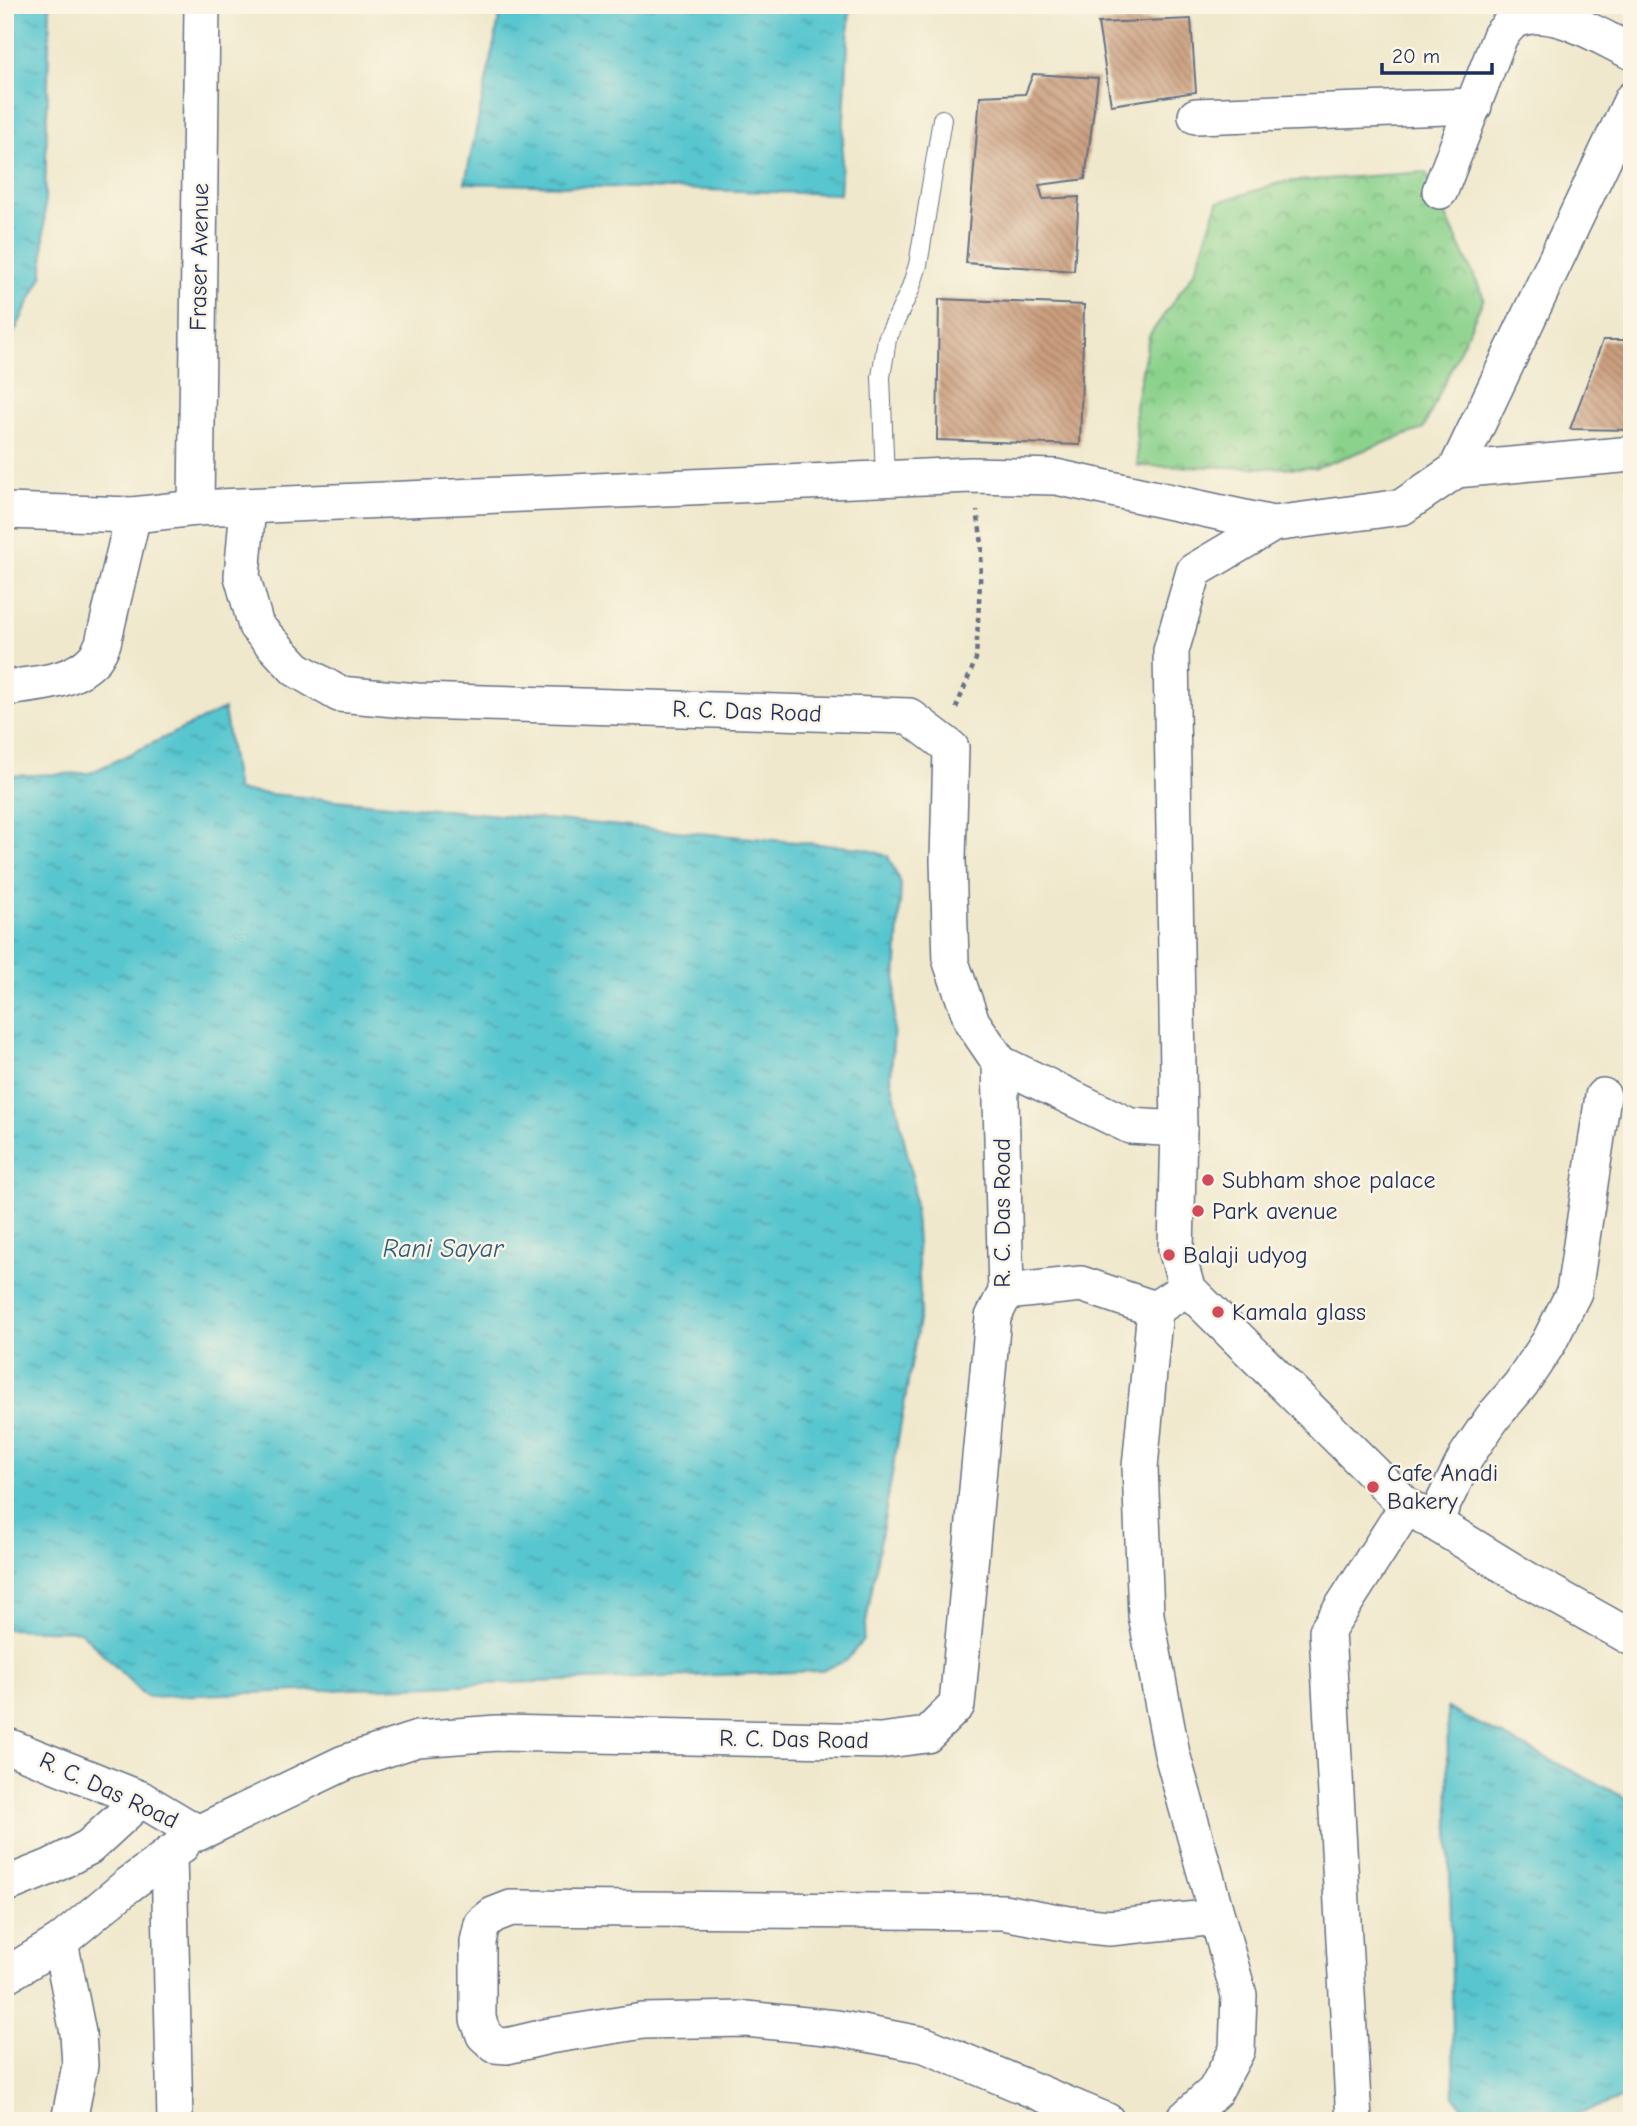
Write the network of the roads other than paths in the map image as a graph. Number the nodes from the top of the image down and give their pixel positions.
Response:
1 (202, 5) edge
2 (1632, 52) edge
3 (1474, 106) junction
4 (1629, 109) edge
5 (1196, 116) dead end
6 (942, 119) dead end
7 (1440, 191) dead end
8 (1632, 454) edge
9 (1456, 470) junction
10 (885, 479) junction
11 (248, 506) junction
12 (196, 508) junction
13 (5, 511) edge
14 (132, 515) junction
15 (1273, 524) junction
16 (5, 688) edge
17 (1000, 1063) junction
18 (1603, 1096) dead end
19 (1179, 1129) junction
20 (1187, 1288) junction
21 (1006, 1292) junction
22 (1155, 1309) junction
23 (1420, 1514) junction
24 (1632, 1638) edge
25 (5, 1745) edge
26 (141, 1799) junction
27 (198, 1833) junction
28 (169, 1854) junction
29 (5, 1885) edge
30 (1217, 1917) junction
31 (60, 1942) junction
32 (5, 1976) edge
33 (69, 2121) edge
34 (175, 2121) edge
35 (1107, 2121) edge
36 (1182, 2121) edge
37 (1354, 2121) edge

1 - 12 street, Fraser Avenue
2 - 3 street
3 - 5 street
3 - 7 street
4 - 9 street
6 - 10 lane
8 - 9 street
9 - 15 street
10 - 11 street
10 - 15 street
11 - 12 street
11 - 17 street, R. C. Das Road
12 - 14 street
13 - 14 street
14 - 16 street
15 - 19 street
17 - 19 street
17 - 21 street, R. C. Das Road
18 - 23 street
19 - 20 street
20 - 22 street
20 - 23 street
21 - 22 street
21 - 27 street, R. C. Das Road
22 - 30 street
23 - 24 street
23 - 37 street
25 - 26 street, R. C. Das Road
26 - 27 street, R. C. Das Road
26 - 29 street
27 - 28 street
28 - 31 street
28 - 34 street
30 - 35 street
30 - 36 street
31 - 32 street
31 - 33 street

